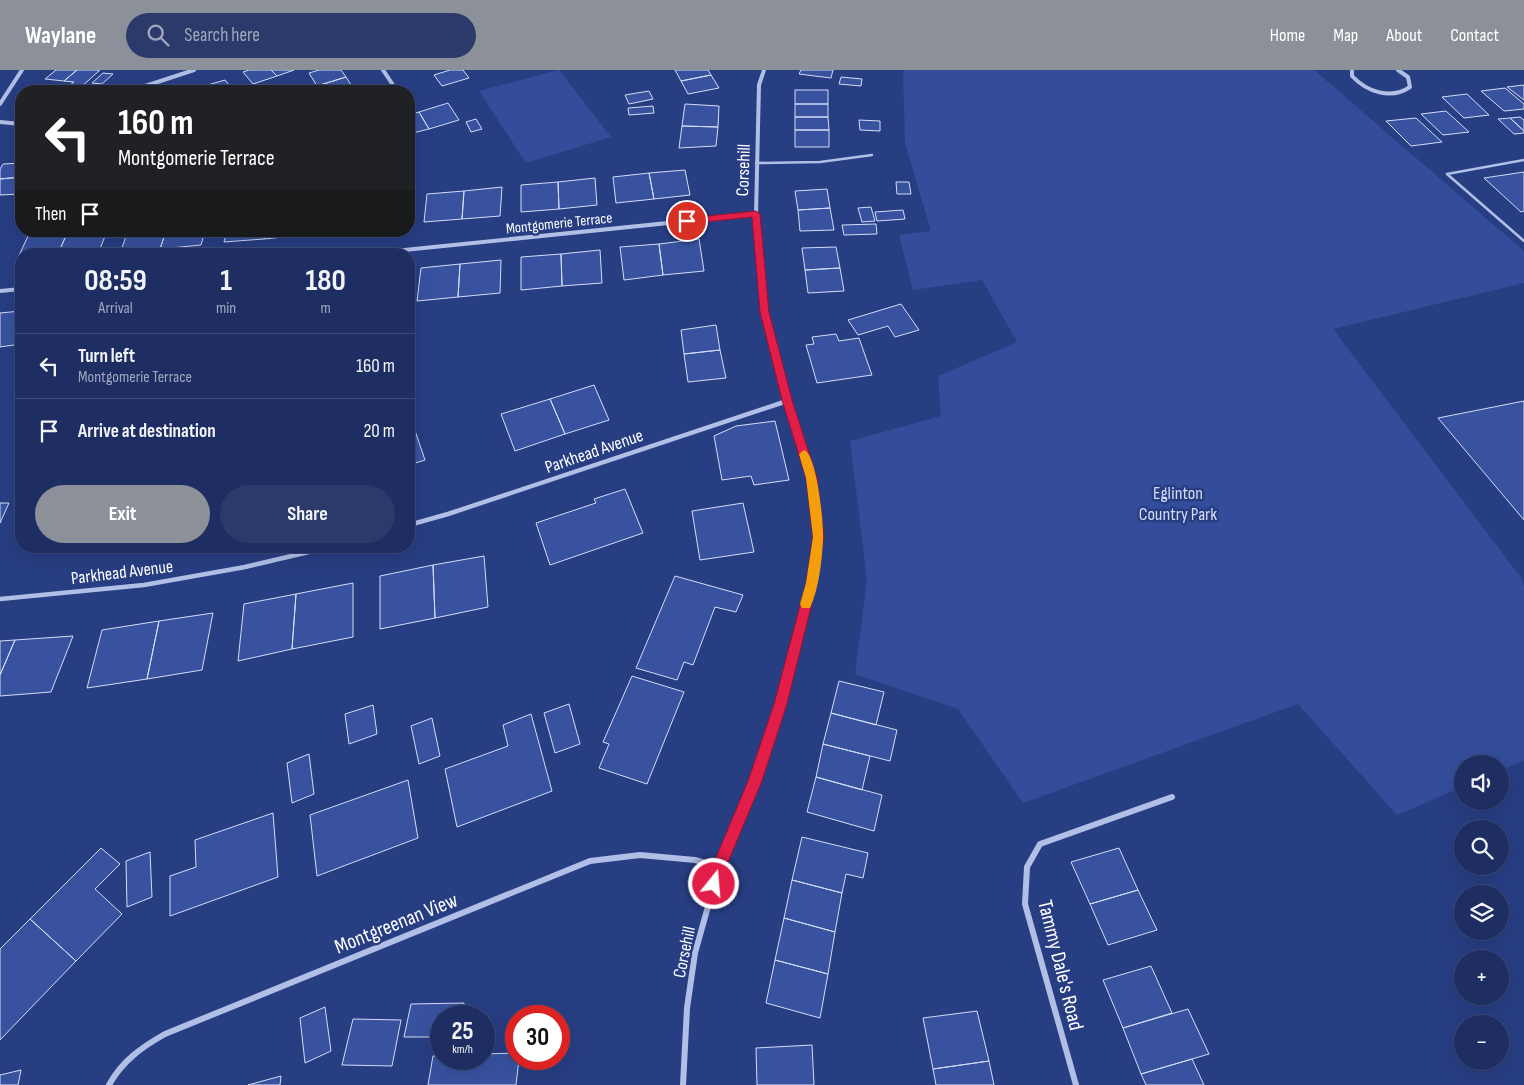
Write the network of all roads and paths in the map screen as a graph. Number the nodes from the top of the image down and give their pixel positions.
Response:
1 (22, 70) edge
2 (194, 70) edge
3 (382, 70) edge
4 (764, 70) edge
5 (1352, 70) edge
6 (1399, 70) edge
7 (148, 85) edge
8 (393, 85) edge
9 (0, 104) edge
10 (0, 122) edge
11 (15, 123) edge
12 (872, 155) dead end
13 (1524, 160) edge
14 (756, 163) junction
15 (756, 214) junction
16 (1524, 241) edge
17 (415, 249) edge
18 (15, 290) edge
19 (0, 291) edge
20 (787, 400) junction
21 (415, 523) edge
22 (305, 553) edge
23 (0, 599) edge
24 (1172, 797) dead end
25 (719, 867) junction
26 (109, 1085) edge
27 (683, 1085) edge
28 (1076, 1085) edge

1 - 9 street
2 - 7 street
3 - 8 street
4 - 14 street, Corsehill
5 - 6 street
10 - 11 street
12 - 14 lane
13 - 16 lane
14 - 15 street, Corsehill
15 - 17 street, Montgomerie Terrace
15 - 20 street, Corsehill
18 - 19 street
20 - 21 street, Parkhead Avenue
20 - 25 street, Corsehill
22 - 23 street, Parkhead Avenue
24 - 28 street, Tammy Dale's Road
25 - 26 street, Montgreenan View
25 - 27 street, Corsehill

